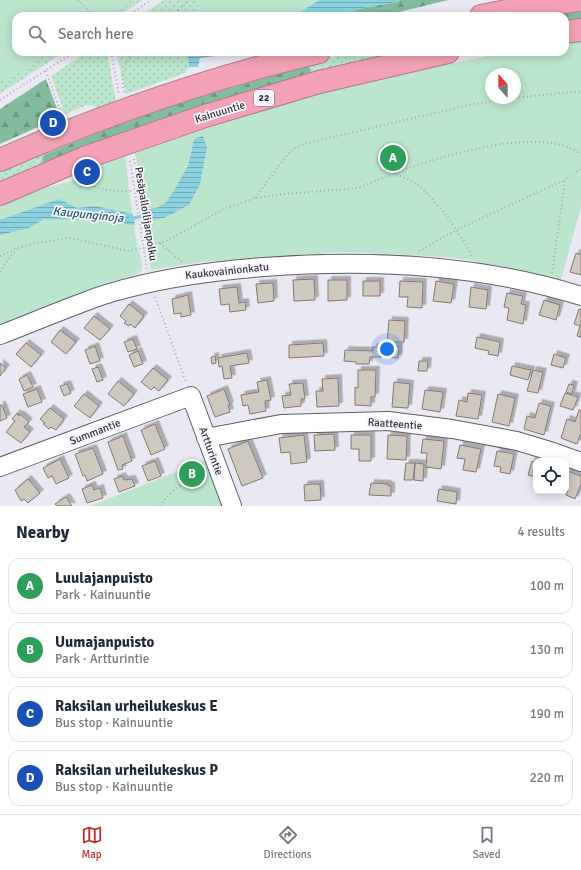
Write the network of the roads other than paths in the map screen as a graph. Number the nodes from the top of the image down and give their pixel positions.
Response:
1 (581, 0) edge
2 (501, 12) edge
3 (581, 30) edge
4 (569, 32) edge
5 (305, 56) edge
6 (431, 56) edge
7 (0, 160) edge
8 (0, 194) edge
9 (581, 296) edge
10 (0, 335) edge
11 (191, 396) joint
12 (209, 446) junction
13 (581, 462) edge
14 (3, 469) edge
15 (232, 506) edge

1 - 2 highway
3 - 4 highway
5 - 7 highway
6 - 8 highway, Kainuuntie / 22
9 - 10 street, Kaukovainionkatu
11 - 12 street, Artturintie
11 - 14 street, Summantie
12 - 13 street, Raatteentie
12 - 15 street, Artturintie

